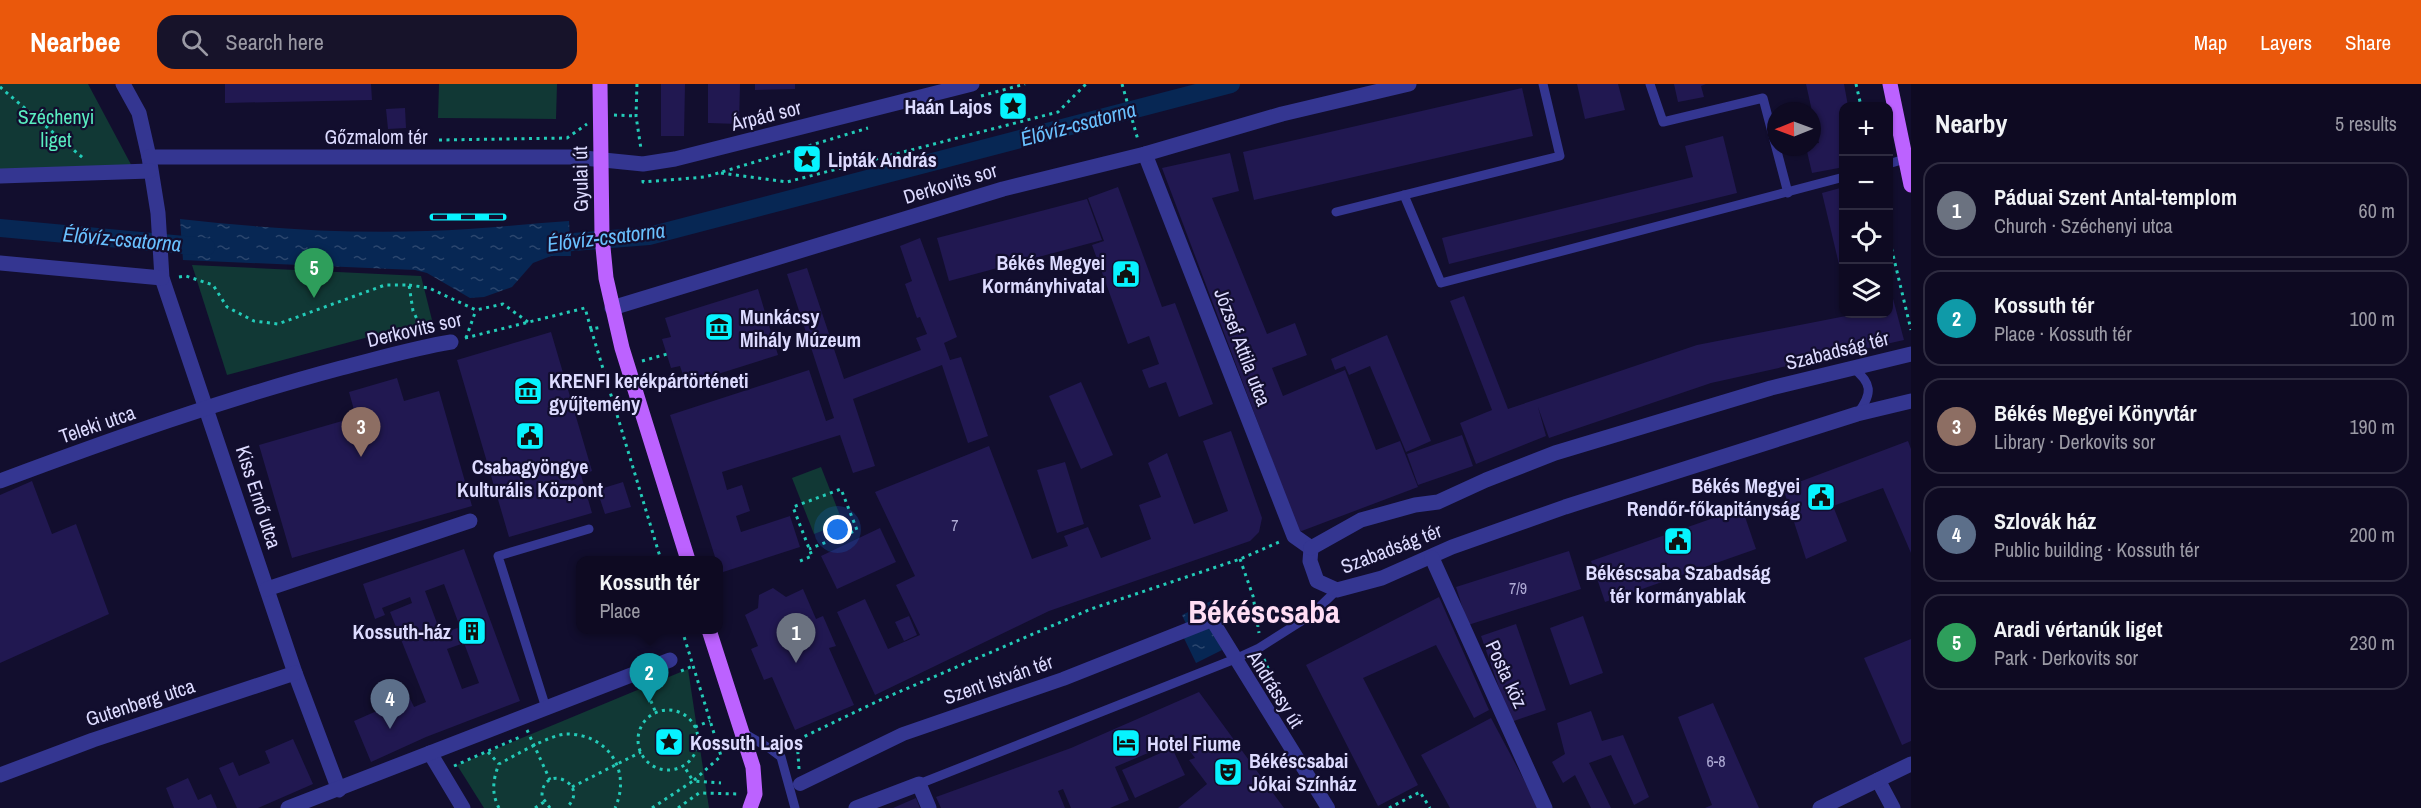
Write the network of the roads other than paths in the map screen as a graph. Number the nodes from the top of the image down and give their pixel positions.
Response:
1 (123, 84) edge
2 (600, 84) edge
3 (1409, 84) edge
4 (1543, 84) edge
5 (1650, 84) edge
6 (1890, 84) edge
7 (976, 90) edge
8 (1142, 155) junction
9 (1905, 159) junction
10 (602, 160) junction
11 (1893, 163) edge
12 (150, 164) junction
13 (0, 176) edge
14 (1839, 178) edge
15 (1911, 185) edge
16 (1788, 193) junction
17 (1404, 195) junction
18 (1336, 212) dead end
19 (0, 263) edge
20 (162, 278) junction
21 (612, 308) junction
22 (459, 340) road end
23 (1911, 354) edge
24 (1853, 368) junction
25 (1911, 402) edge
26 (208, 407) junction
27 (1857, 414) junction
28 (0, 481) edge
29 (470, 521) dead end
30 (589, 529) dead end
31 (1311, 548) junction
32 (686, 556) edge
33 (1432, 558) junction
34 (267, 589) junction
35 (1337, 590) junction
36 (1212, 620) joint
37 (710, 634) edge
38 (670, 660) dead end
39 (1235, 660) junction
40 (295, 673) junction
41 (546, 708) junction
42 (742, 732) junction
43 (430, 753) junction
44 (1911, 764) edge
45 (0, 775) edge
46 (1878, 780) junction
47 (800, 784) dead end
48 (919, 784) junction
49 (339, 790) junction
50 (288, 808) edge
51 (463, 808) edge
52 (750, 808) edge
53 (795, 808) edge
54 (856, 808) edge
55 (929, 808) edge
56 (1328, 808) edge
57 (1545, 808) edge
58 (1820, 808) edge
59 (1893, 808) edge

1 - 12 street, Kiss Ernő utca
2 - 10 main road, Gyulai út
3 - 8 street, Derkovits sor
4 - 17 lane
5 - 16 lane
6 - 9 main road
7 - 10 street, Árpád sor
8 - 21 street, Derkovits sor
8 - 31 street, József Attila utca
9 - 11 lane
9 - 15 main road
10 - 12 street, Gőzmalom tér
10 - 21 main road, Gyulai út
12 - 13 street, Gőzmalom tér
12 - 20 street, Kiss Ernő utca
14 - 16 lane
16 - 17 lane
17 - 18 lane
19 - 20 street
20 - 26 street, Kiss Ernő utca
21 - 32 main road, Gyulai út
22 - 26 street, Derkovits sor
23 - 24 street, Szabadság tér
24 - 27 lane
24 - 31 street, Szabadság tér
25 - 27 street, Szabadság tér
26 - 28 street, Teleki utca
26 - 34 street, Kiss Ernő utca
27 - 33 street, Szabadság tér
29 - 34 street
30 - 41 lane
31 - 35 street, Szabadság tér
33 - 35 street, Szabadság tér
33 - 57 street, Posta köz
34 - 40 street, Kiss Ernő utca
35 - 39 lane
36 - 39 street, Andrássy út
36 - 47 street, Szent István tér
37 - 42 main road
38 - 41 street
39 - 48 lane
39 - 56 street, Andrássy út
40 - 45 street, Gutenberg utca
40 - 49 street, Kiss Ernő utca
41 - 43 street
42 - 52 main road
42 - 53 lane
43 - 49 street
43 - 51 street
44 - 46 street
46 - 58 street
46 - 59 street
48 - 54 street
48 - 55 street
49 - 50 street

